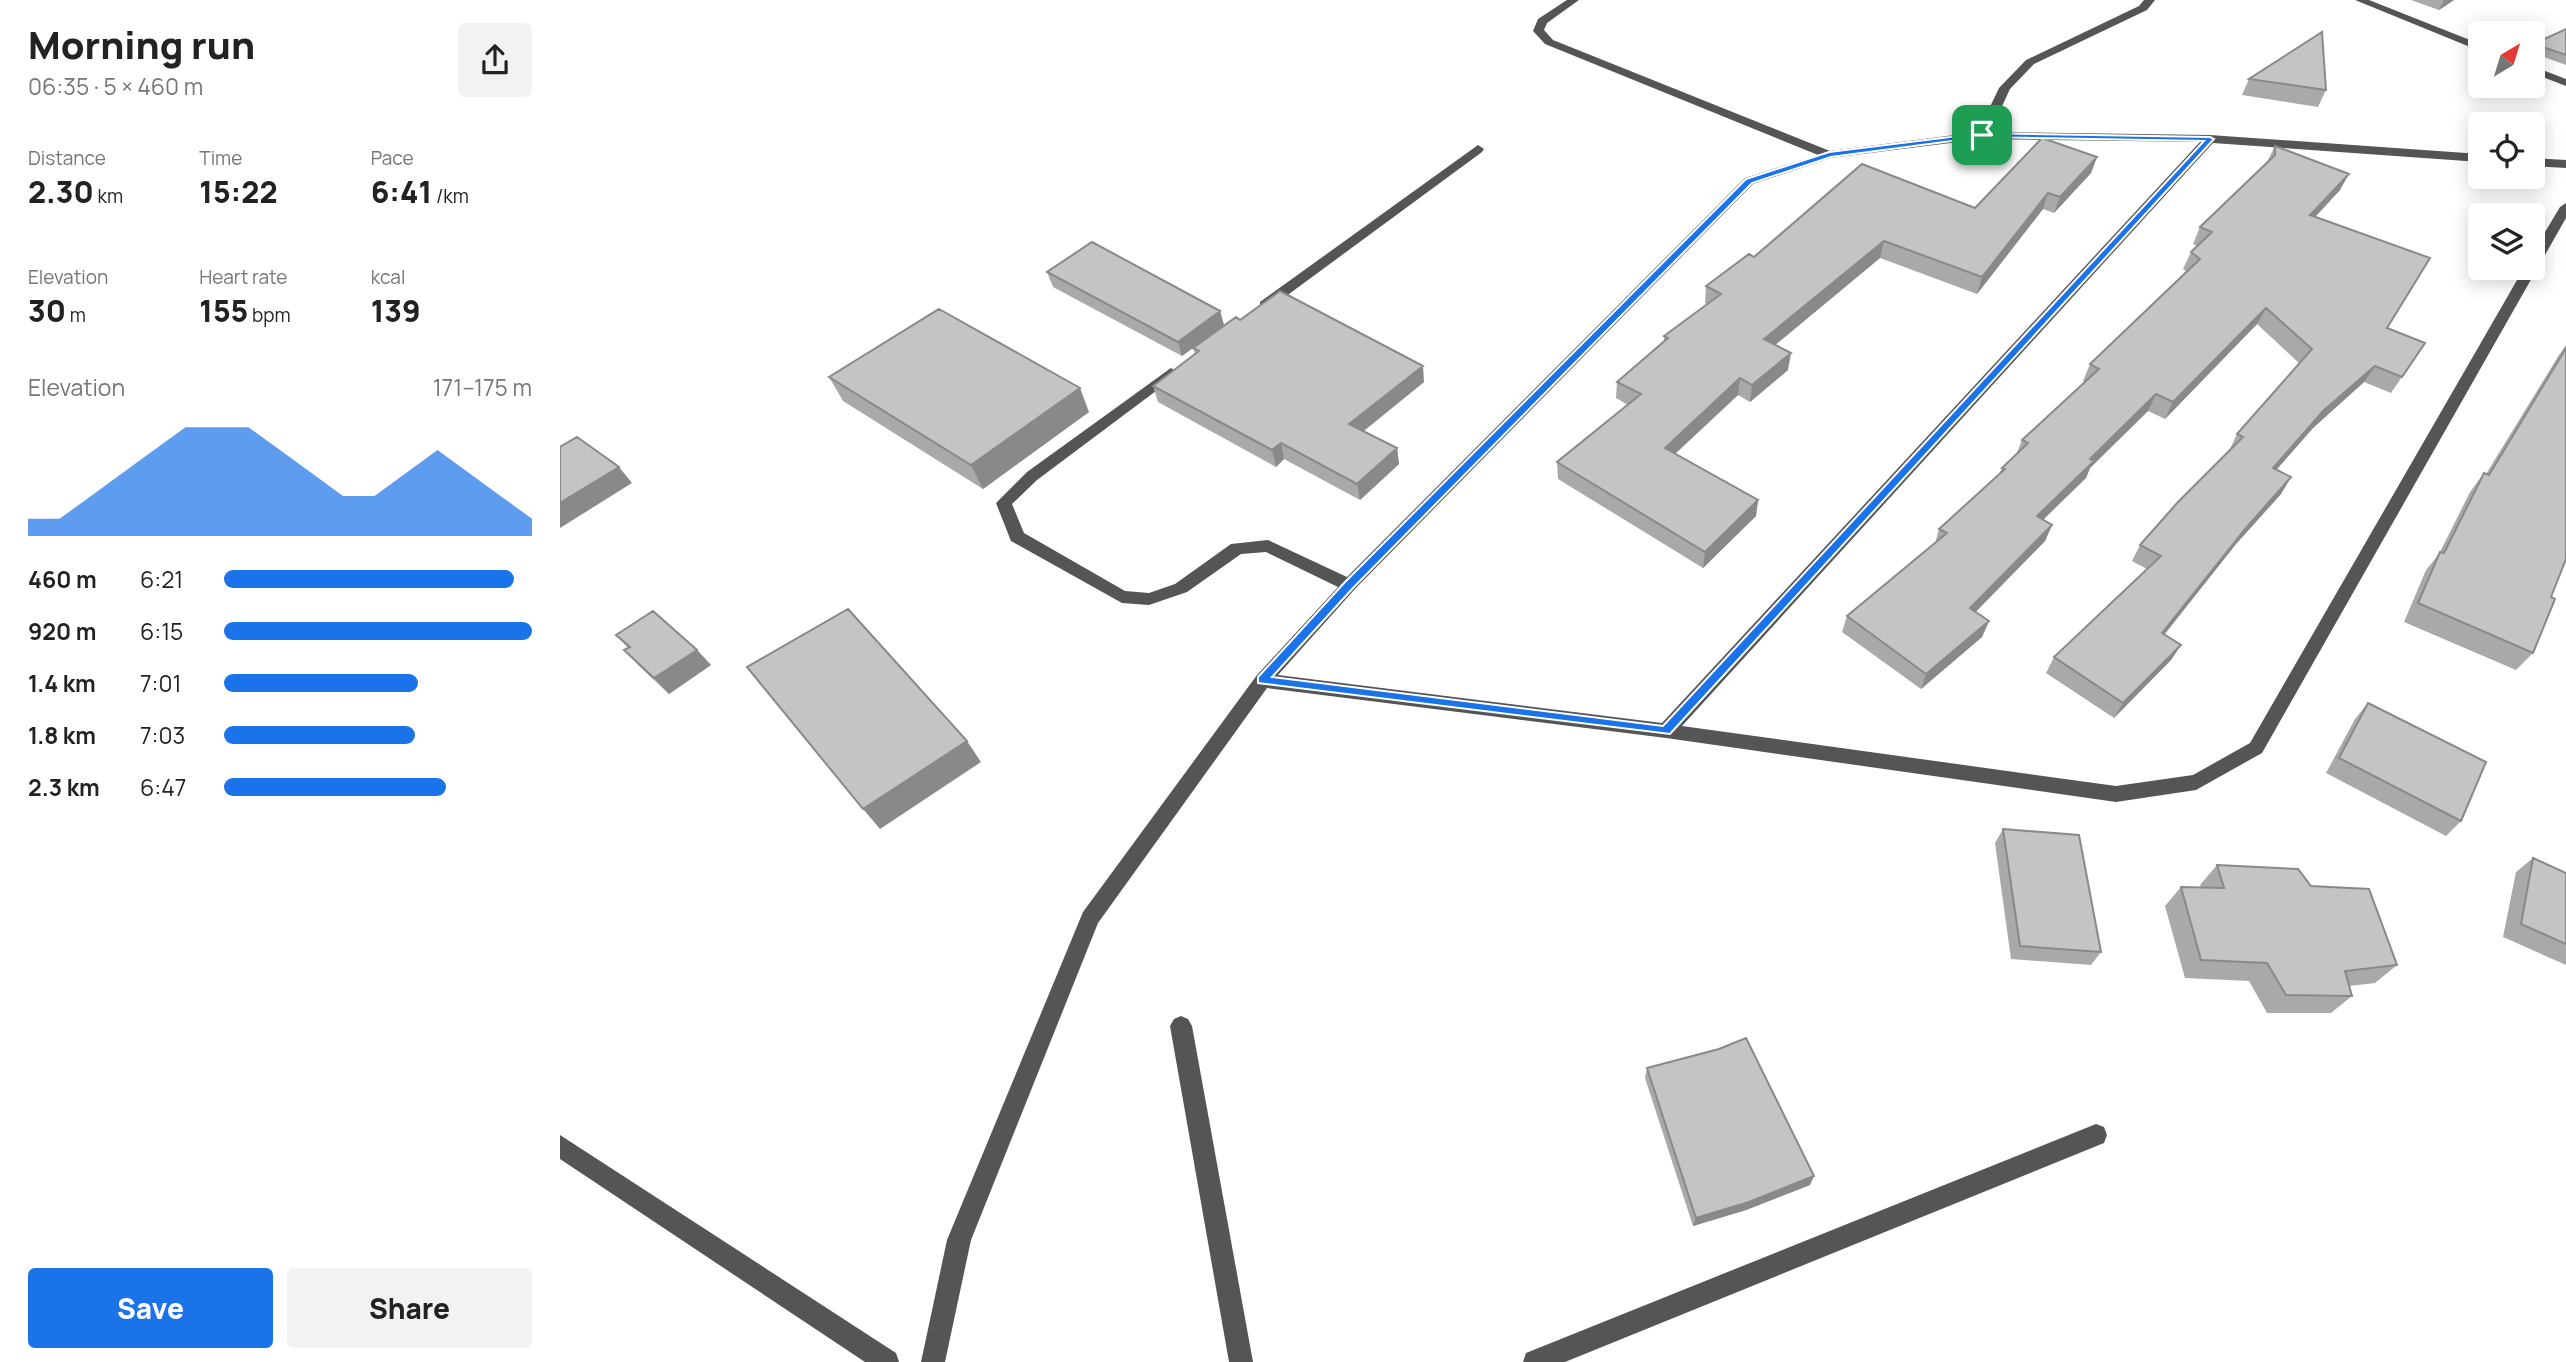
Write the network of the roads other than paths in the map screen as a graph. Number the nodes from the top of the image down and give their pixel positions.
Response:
1 (1574, 0) edge
2 (2150, 0) edge
3 (2360, 0) edge
4 (2468, 43) edge
5 (2545, 74) edge
6 (2566, 83) edge
7 (1982, 135) junction
8 (2210, 139) junction
9 (1478, 149) dead end
10 (1829, 155) junction
11 (2468, 157) edge
12 (2545, 163) edge
13 (2566, 164) edge
14 (2566, 207) edge
15 (2545, 244) edge
16 (2525, 280) edge
17 (1255, 312) edge
18 (1188, 361) edge
19 (1349, 585) junction
20 (1262, 680) junction
21 (1666, 731) junction
22 (1181, 1026) dead end
23 (2096, 1135) dead end
24 (560, 1146) edge
25 (887, 1362) edge
26 (933, 1362) edge
27 (1241, 1362) edge
28 (1535, 1362) edge

1 - 10 street
2 - 7 street
3 - 4 street
5 - 6 street
7 - 8 street
7 - 10 street
8 - 11 street
8 - 21 street
9 - 17 street
10 - 19 street
12 - 13 street
14 - 15 street
16 - 21 street
18 - 19 street
19 - 20 street
20 - 21 street
20 - 26 street
22 - 27 street
23 - 28 street
24 - 25 street

